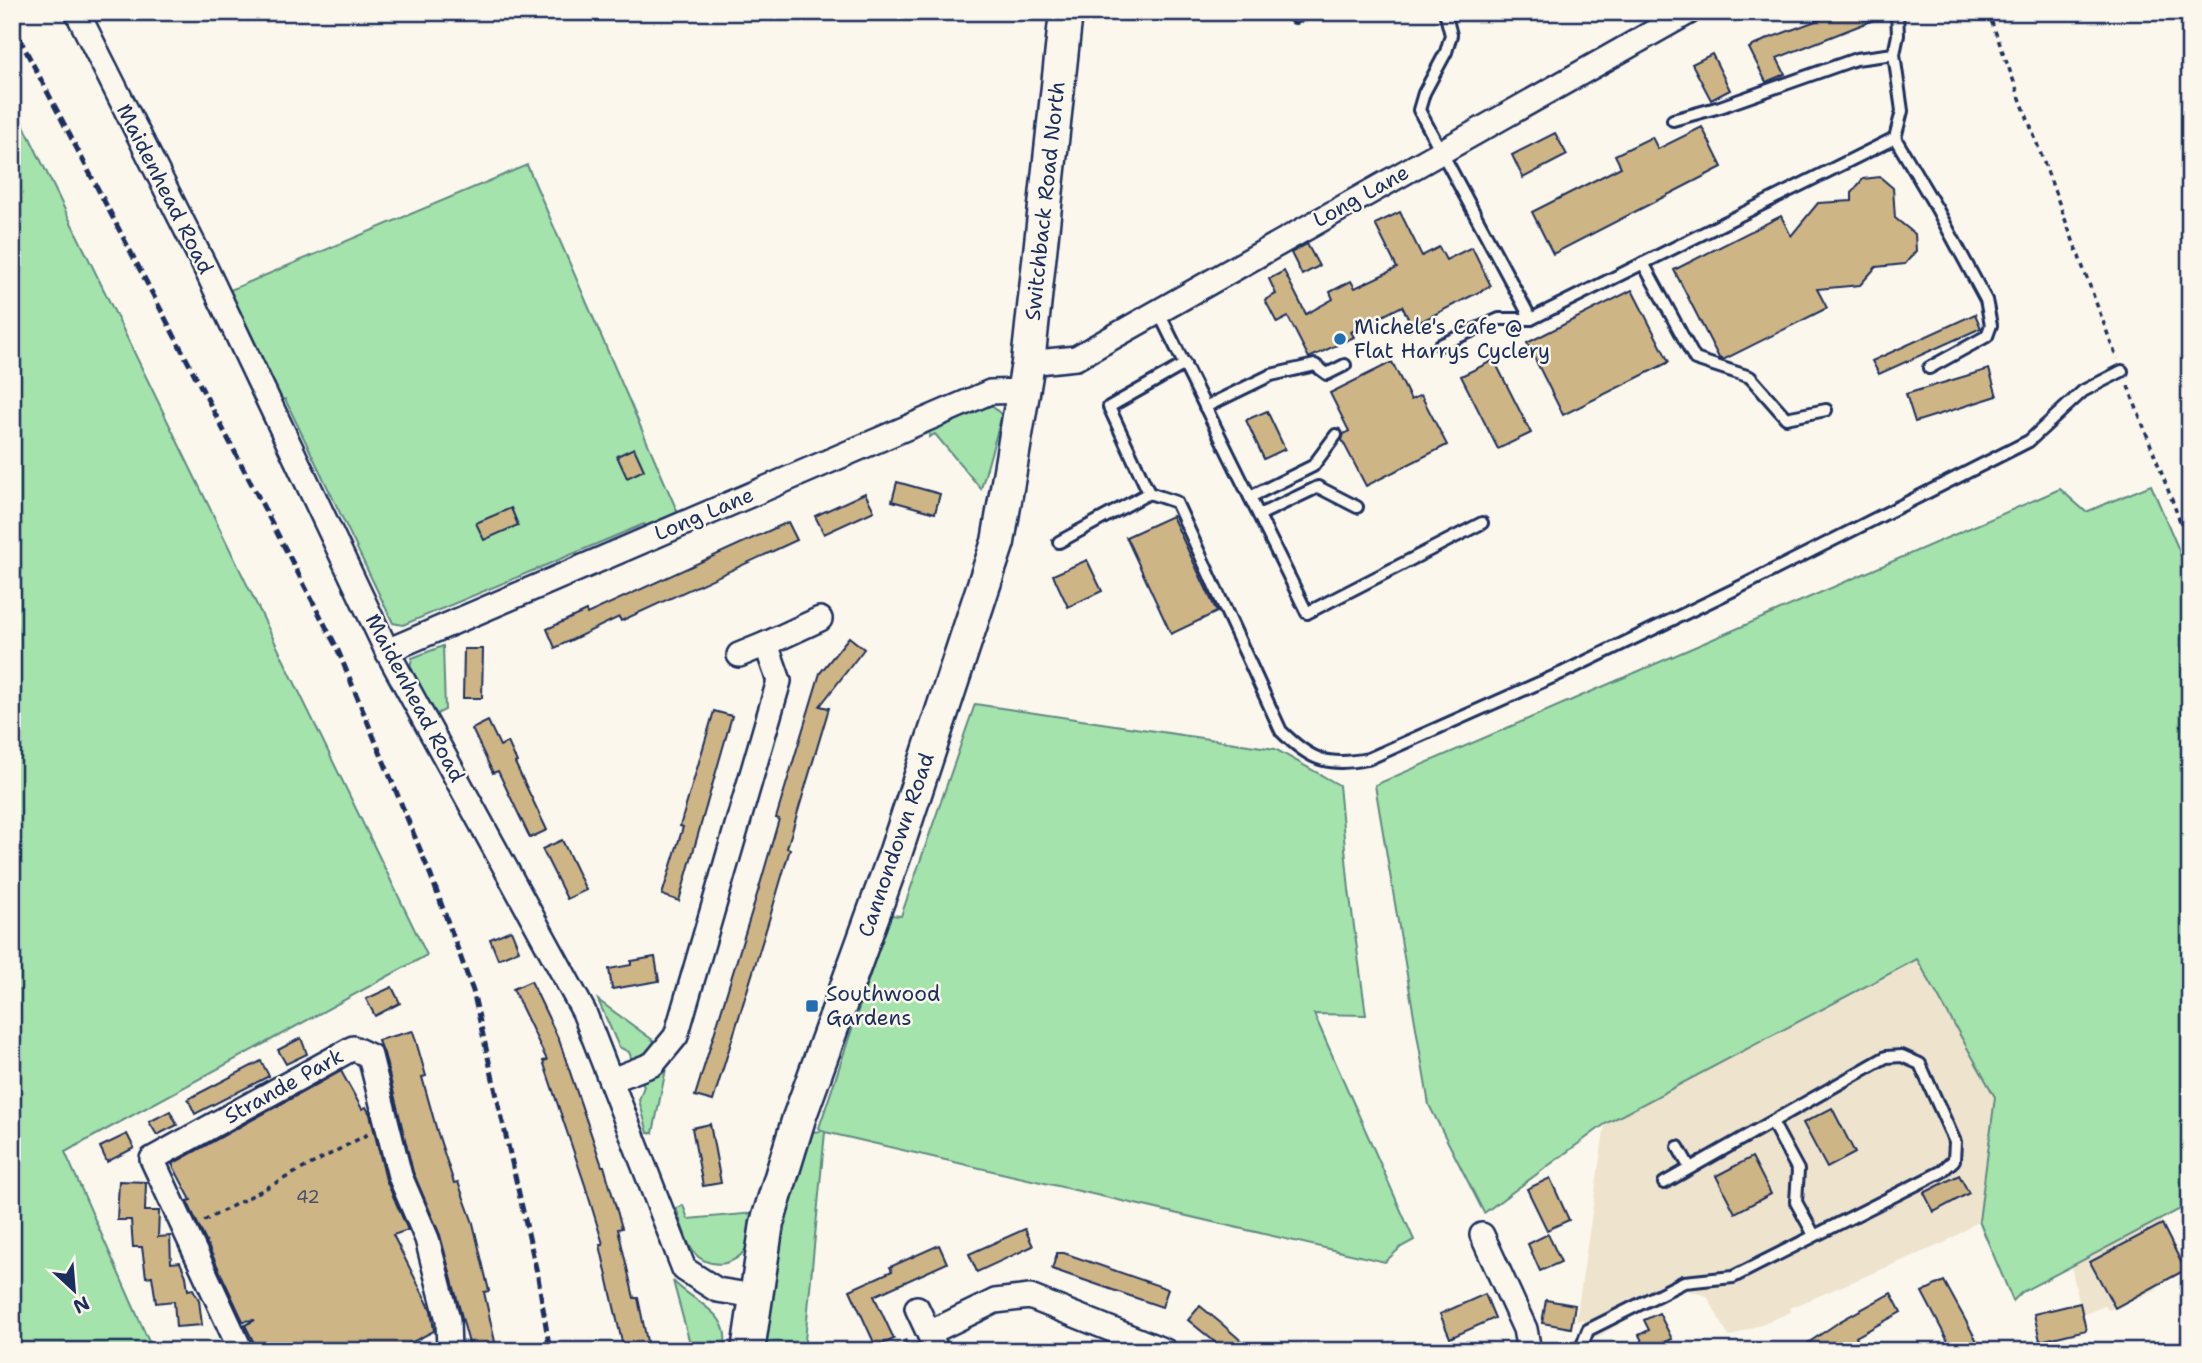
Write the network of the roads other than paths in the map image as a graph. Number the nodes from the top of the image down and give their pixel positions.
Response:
1 (77, 12) edge
2 (1066, 12) edge
3 (1293, 12) edge
4 (1306, 12) edge
5 (1445, 12) edge
6 (1689, 12) edge
7 (1897, 12) edge
8 (1894, 54) junction
9 (1674, 120) dead end
10 (1895, 138) junction
11 (1440, 151) junction
12 (1643, 263) junction
13 (1158, 311) junction
14 (1531, 319) junction
15 (1440, 345) dead end
16 (1185, 365) junction
17 (1345, 365) dead end
18 (1928, 368) dead end
19 (2122, 372) road end
20 (1026, 377) junction
21 (1205, 407) junction
22 (1826, 410) dead end
23 (1336, 435) dead end
24 (1149, 494) junction
25 (1250, 497) junction
26 (1357, 507) dead end
27 (1259, 515) junction
28 (1482, 523) dead end
29 (1059, 542) dead end
30 (820, 619) dead end
31 (766, 644) junction
32 (387, 651) junction
33 (739, 655) dead end
34 (612, 1080) junction
35 (1772, 1122) junction
36 (1678, 1147) dead end
37 (1690, 1168) junction
38 (1664, 1183) dead end
39 (1814, 1234) junction
40 (1482, 1235) dead end
41 (755, 1296) junction
42 (917, 1308) dead end
43 (933, 1342) edge
44 (241, 1351) edge
45 (449, 1351) edge
46 (748, 1351) edge
47 (1165, 1351) edge
48 (1530, 1351) edge
49 (1580, 1351) edge

1 - 32 street, Maidenhead Road
2 - 20 main road, Switchback Road North
3 - 4 lane
5 - 11 lane
6 - 11 street, Long Lane
7 - 8 lane
8 - 9 lane
8 - 10 lane
10 - 12 lane
10 - 18 lane
11 - 13 street, Long Lane
11 - 14 lane
12 - 14 lane
12 - 22 lane
13 - 16 lane
13 - 20 street, Long Lane
14 - 15 lane
16 - 21 lane
16 - 24 lane
17 - 21 lane
19 - 24 lane
20 - 32 street, Long Lane
20 - 41 main road, Cannondown Road
21 - 25 lane
23 - 25 lane
24 - 29 lane
25 - 27 lane
26 - 27 lane
27 - 28 lane
30 - 31 street
31 - 33 street
31 - 34 street
32 - 34 street, Maidenhead Road
34 - 41 street, Maidenhead Road
35 - 37 lane
35 - 39 lane
35 - 39 lane
36 - 37 lane
37 - 38 lane
39 - 49 lane
40 - 48 street
41 - 46 main road
42 - 43 street
43 - 47 street
44 - 45 street, Strande Park

